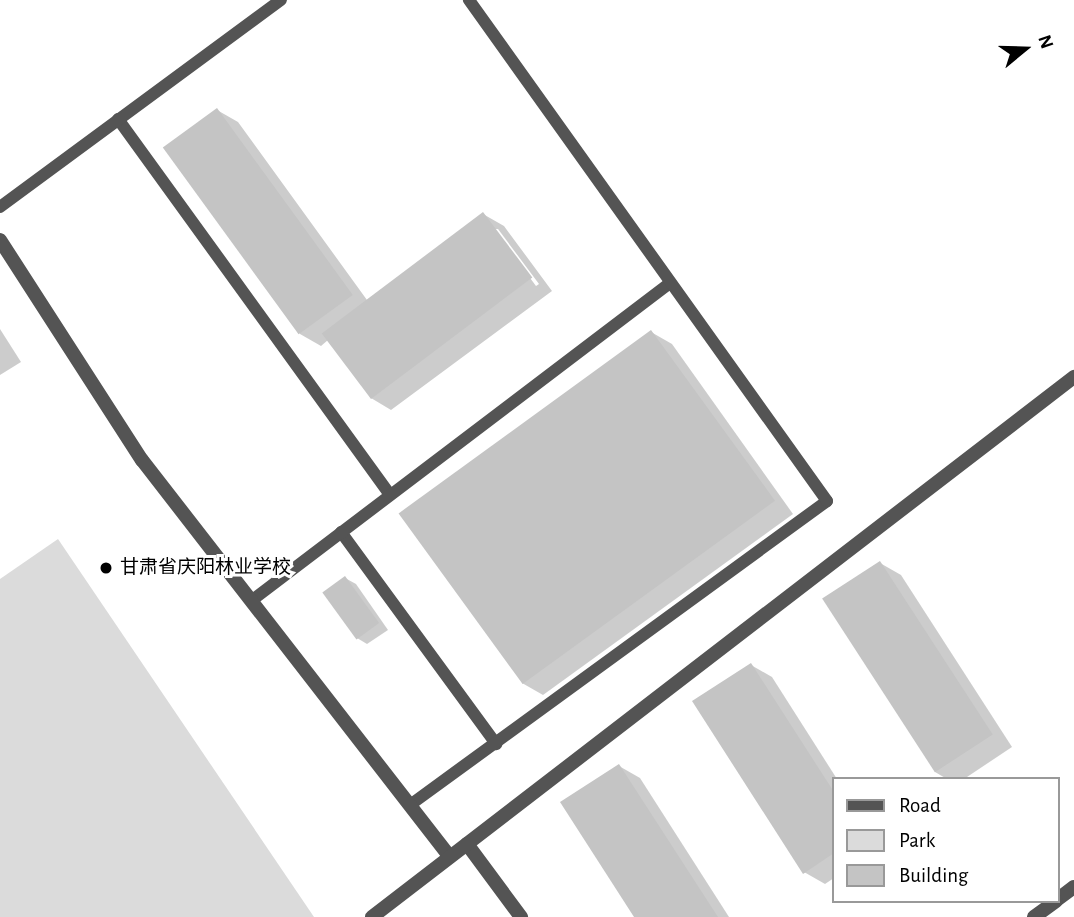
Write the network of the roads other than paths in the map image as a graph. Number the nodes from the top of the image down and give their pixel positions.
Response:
1 (281, 0) edge
2 (469, 0) edge
3 (118, 119) junction
4 (0, 207) edge
5 (0, 240) edge
6 (670, 283) junction
7 (1074, 376) edge
8 (390, 495) junction
9 (341, 532) junction
10 (251, 601) junction
11 (496, 744) junction
12 (410, 805) junction
13 (467, 844) junction
14 (450, 857) junction
15 (1074, 887) edge
16 (1060, 898) edge
17 (1053, 903) edge
18 (372, 917) edge
19 (521, 917) edge
20 (1034, 917) edge

1 - 3 lane
2 - 6 lane
3 - 4 lane
3 - 8 lane
5 - 10 street
6 - 8 lane
6 - 11 lane
7 - 13 street
8 - 9 lane
9 - 10 lane
9 - 11 lane
10 - 12 street
11 - 12 lane
12 - 14 street
13 - 14 street
13 - 19 street
14 - 18 street
15 - 16 street
17 - 20 street

